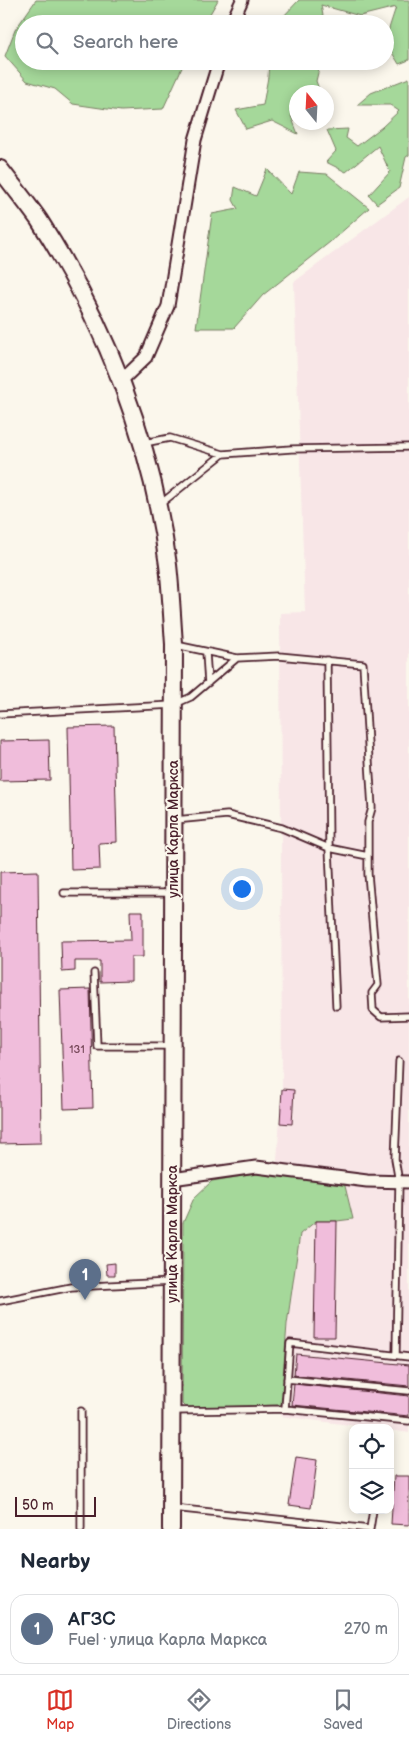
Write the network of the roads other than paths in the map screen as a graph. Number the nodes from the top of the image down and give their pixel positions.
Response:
1 (242, 0) edge
2 (235, 15) edge
3 (216, 70) edge
4 (0, 169) edge
5 (121, 381) junction
6 (142, 444) junction
7 (409, 447) edge
8 (223, 454) junction
9 (158, 506) junction
10 (174, 644) junction
11 (206, 652) junction
12 (237, 658) junction
13 (327, 660) junction
14 (208, 683) junction
15 (173, 705) junction
16 (0, 714) edge
17 (173, 820) junction
18 (329, 848) junction
19 (368, 856) junction
20 (64, 892) dead end
21 (173, 893) junction
22 (94, 973) dead end
23 (336, 1006) dead end
24 (409, 1016) edge
25 (172, 1046) junction
26 (399, 1061) dead end
27 (172, 1179) junction
28 (404, 1182) edge
29 (172, 1282) junction
30 (0, 1301) edge
31 (396, 1355) junction
32 (409, 1357) edge
33 (287, 1379) junction
34 (409, 1390) edge
35 (285, 1409) junction
36 (81, 1411) dead end
37 (171, 1411) junction
38 (409, 1421) edge
39 (171, 1508) junction
40 (372, 1514) edge
41 (81, 1529) edge
42 (171, 1529) edge

1 - 2 street
3 - 5 street
4 - 5 main road, улица Карла Маркса
5 - 6 main road, улица Карла Маркса
6 - 8 lane
6 - 9 main road, улица Карла Маркса
7 - 8 lane
8 - 9 lane
9 - 10 main road, улица Карла Маркса
10 - 11 lane
10 - 15 main road, улица Карла Маркса
11 - 12 lane
11 - 14 lane
12 - 13 lane
12 - 14 lane
13 - 18 lane
13 - 19 lane
14 - 15 lane
15 - 16 lane
15 - 17 main road, улица Карла Маркса
17 - 18 lane
17 - 21 main road, улица Карла Маркса
18 - 19 lane
18 - 23 lane
19 - 24 lane
20 - 21 lane
21 - 25 main road, улица Карла Маркса
22 - 25 lane
25 - 27 main road, улица Карла Маркса
26 - 28 lane
27 - 28 street
27 - 29 main road, улица Карла Маркса
28 - 31 lane
29 - 30 lane
29 - 37 main road, улица Карла Маркса
31 - 32 lane
31 - 33 lane
33 - 34 lane
33 - 35 lane
35 - 37 lane
35 - 38 lane
36 - 41 lane
37 - 39 main road, улица Карла Маркса
39 - 40 lane
39 - 42 main road, улица Карла Маркса

